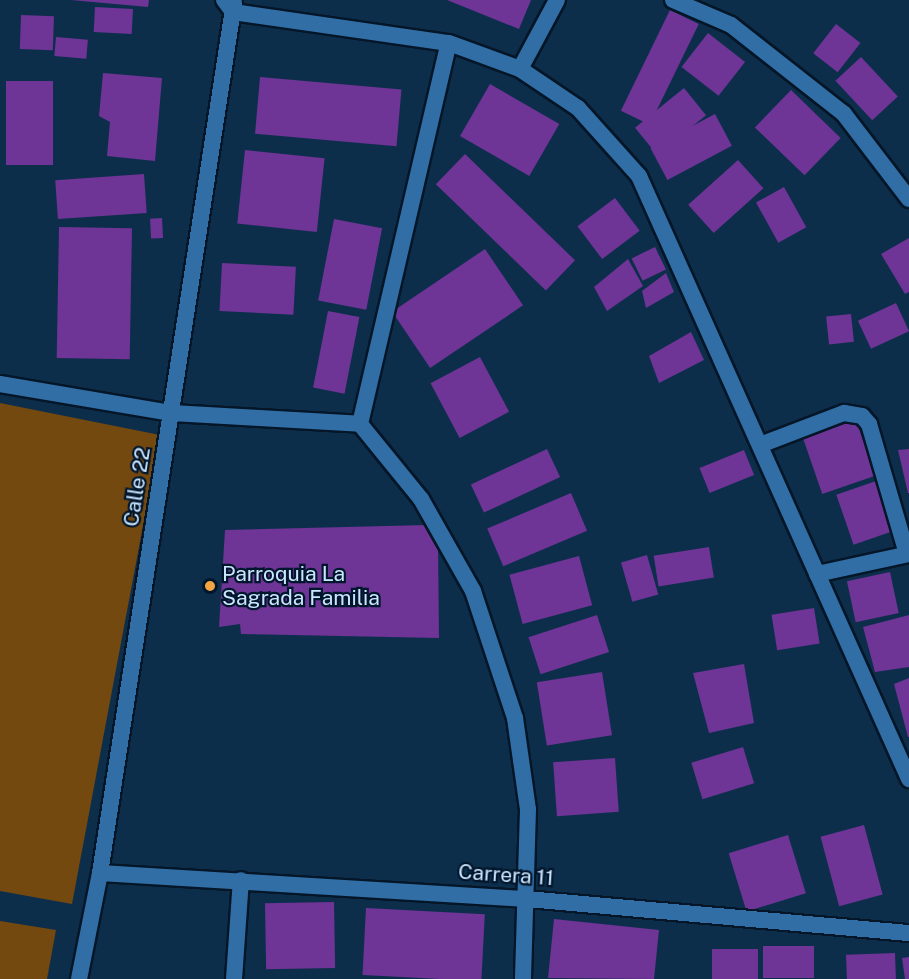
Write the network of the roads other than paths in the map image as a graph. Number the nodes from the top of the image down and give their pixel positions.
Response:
1 (557, 0) edge
2 (673, 0) edge
3 (230, 4) edge
4 (449, 43) junction
5 (520, 69) junction
6 (909, 199) edge
7 (0, 384) edge
8 (171, 413) junction
9 (360, 424) junction
10 (760, 444) junction
11 (908, 554) edge
12 (817, 574) junction
13 (907, 768) edge
14 (100, 873) junction
15 (241, 880) junction
16 (527, 899) junction
17 (909, 933) edge
18 (79, 979) edge
19 (234, 979) edge
20 (523, 979) edge

1 - 5 street
2 - 6 street
3 - 4 street
3 - 8 street, Calle 22
4 - 5 street
4 - 9 street
5 - 10 street
7 - 8 street
8 - 9 street
8 - 14 street, Calle 22
9 - 16 street
10 - 11 street
10 - 12 street
11 - 12 street
12 - 13 street
14 - 15 street, Carrera 11
14 - 18 street, Calle 22
15 - 16 street, Carrera 11
15 - 19 street
16 - 17 street, Carrera 11
16 - 20 street

